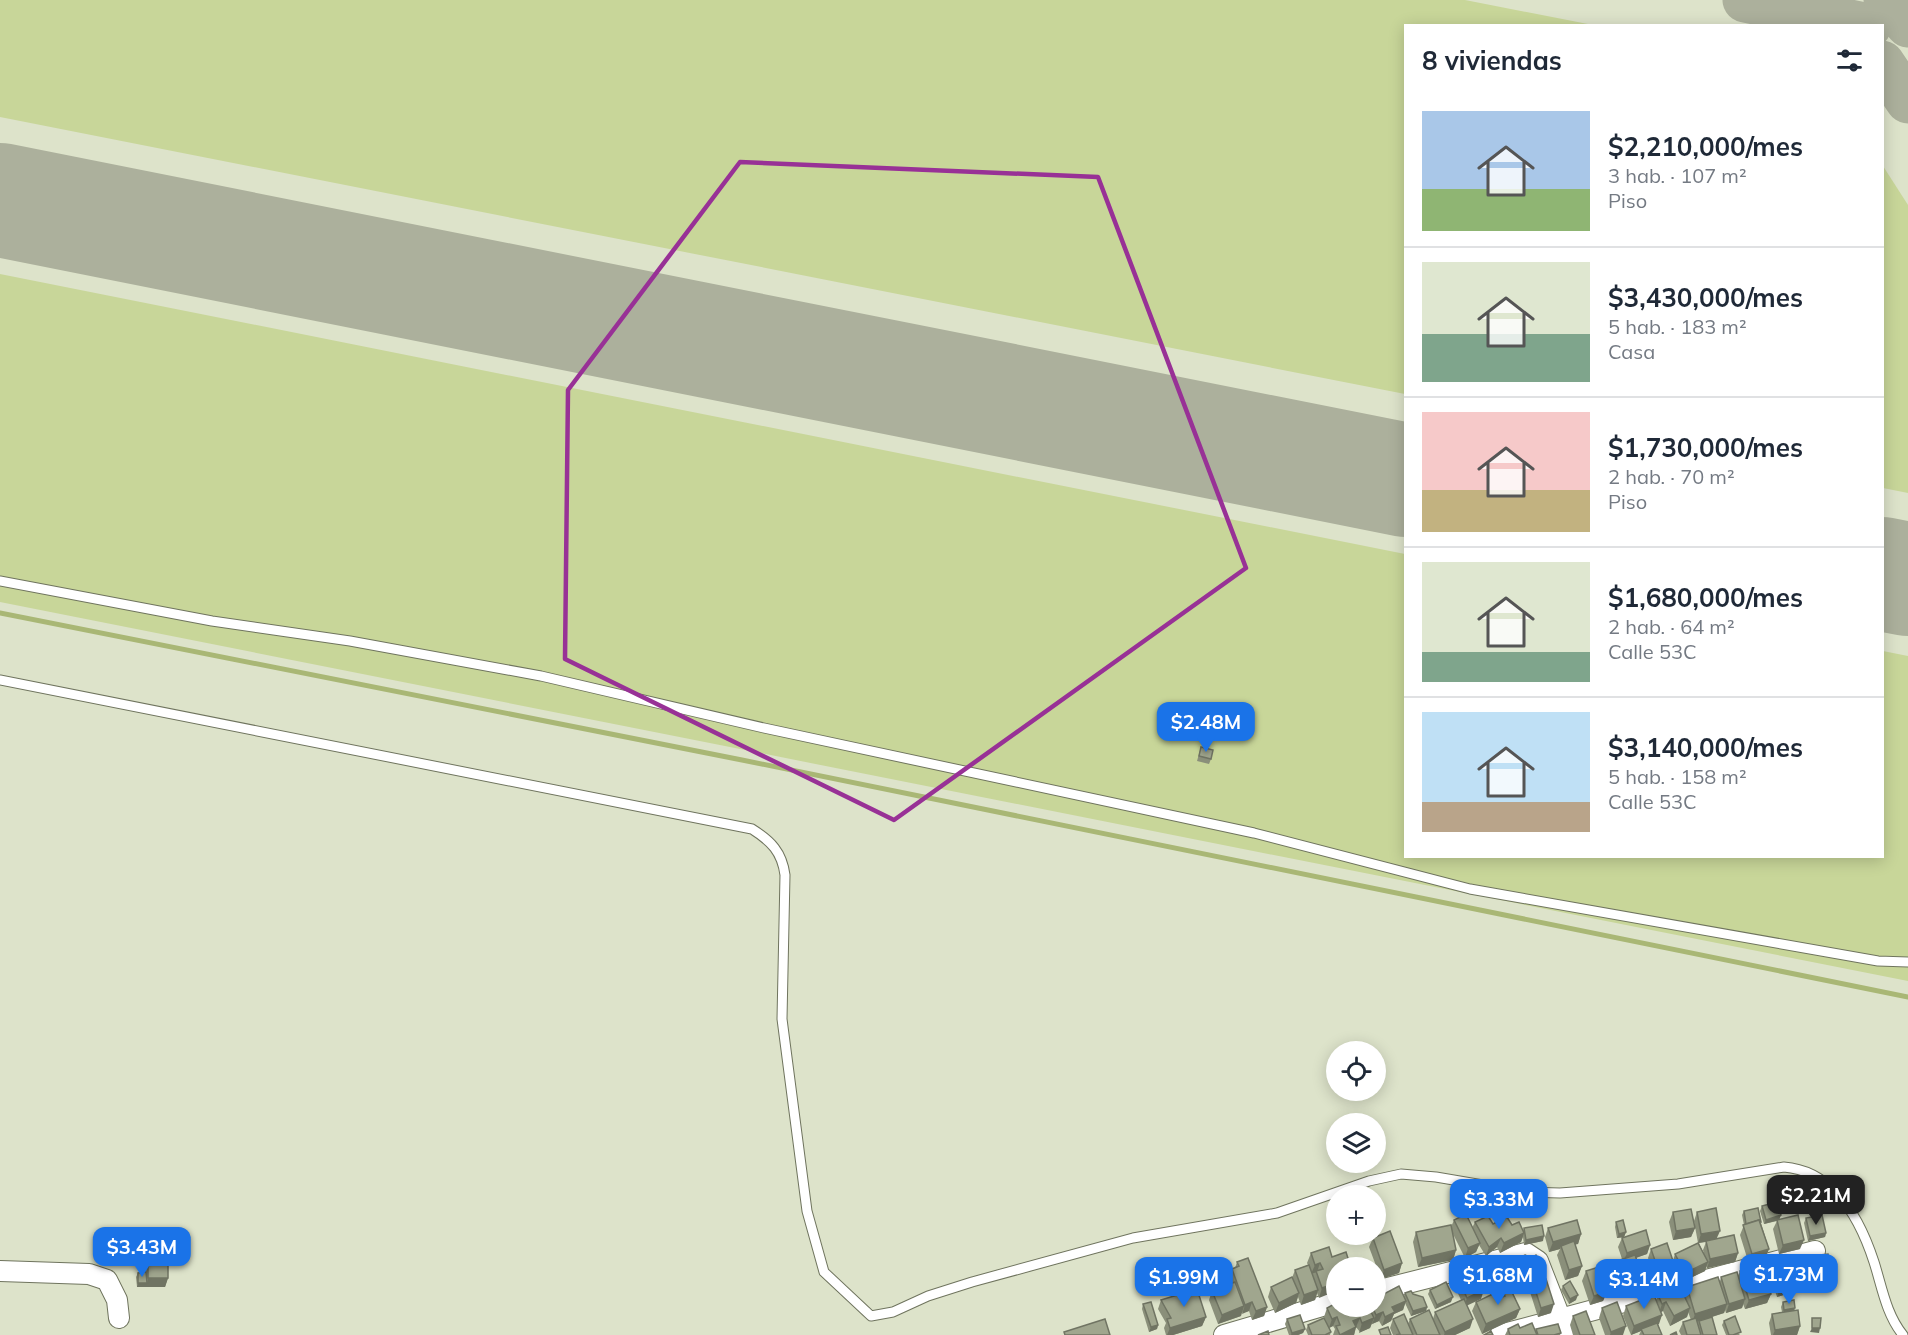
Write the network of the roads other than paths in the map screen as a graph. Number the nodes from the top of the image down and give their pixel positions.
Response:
1 (0, 581) edge
2 (0, 680) edge
3 (1908, 962) edge
4 (1815, 1251) dead end
5 (0, 1271) edge
6 (1386, 1288) edge
7 (1261, 1302) edge
8 (1326, 1306) edge
9 (119, 1318) dead end
10 (1564, 1327) edge
11 (1270, 1329) edge
12 (1224, 1335) edge
13 (1500, 1335) edge
14 (1903, 1335) edge

1 - 3 lane
2 - 14 lane
4 - 10 street
5 - 9 street
6 - 10 street
7 - 11 street
8 - 11 street
10 - 13 street
11 - 12 street

